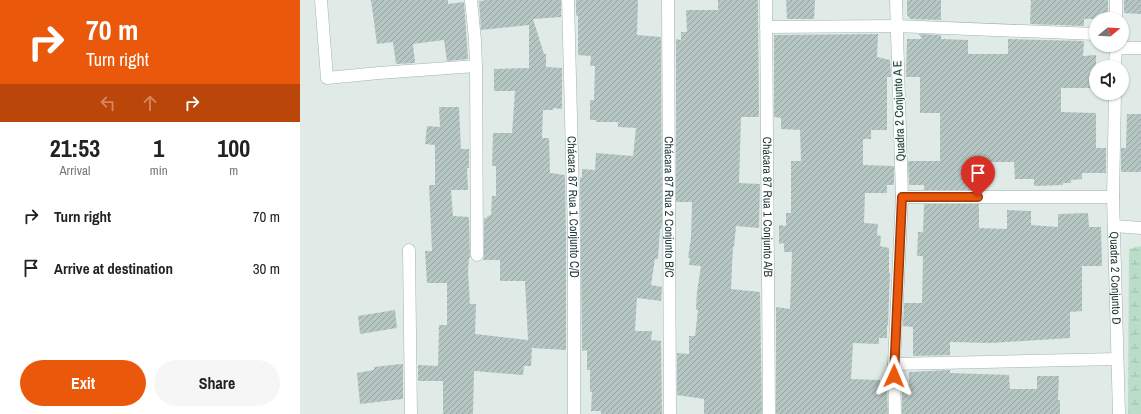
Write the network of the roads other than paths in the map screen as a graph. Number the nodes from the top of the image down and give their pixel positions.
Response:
1 (321, 0) edge
2 (470, 0) edge
3 (568, 0) edge
4 (668, 0) edge
5 (766, 0) edge
6 (896, 0) edge
7 (1116, 0) edge
8 (1116, 12) edge
9 (896, 26) junction
10 (766, 27) junction
11 (1089, 34) edge
12 (1129, 47) edge
13 (1141, 48) edge
14 (476, 66) junction
15 (1115, 100) edge
16 (902, 197) junction
17 (1114, 197) junction
18 (1114, 226) junction
19 (1141, 228) edge
20 (409, 250) dead end
21 (477, 255) dead end
22 (1117, 359) junction
23 (894, 364) junction
24 (411, 414) edge
25 (574, 414) edge
26 (670, 414) edge
27 (770, 414) edge
28 (895, 414) edge
29 (1119, 414) edge

1 - 14 street
2 - 14 street
3 - 25 street, Chácara 87 Rua 1 Conjunto C/D
4 - 26 street, Chácara 87 Rua 2 Conjunto B/C
5 - 10 street, Chácara 87 Rua 1 Conjunto A/B
6 - 9 street, Quadra 2 Conjunto A E
7 - 8 street
9 - 10 street
9 - 11 street
9 - 16 street, Quadra 2 Conjunto A E
10 - 27 street, Chácara 87 Rua 1 Conjunto A/B
12 - 13 street
14 - 21 street
15 - 17 street, Quadra 2 Conjunto D
16 - 17 street
16 - 23 street, Quadra 2 Conjunto A E
17 - 18 street, Quadra 2 Conjunto D
18 - 19 street
18 - 22 street, Quadra 2 Conjunto D
20 - 24 street
22 - 23 street
22 - 29 street, Quadra 2 Conjunto D
23 - 28 street, Quadra 2 Conjunto A E

